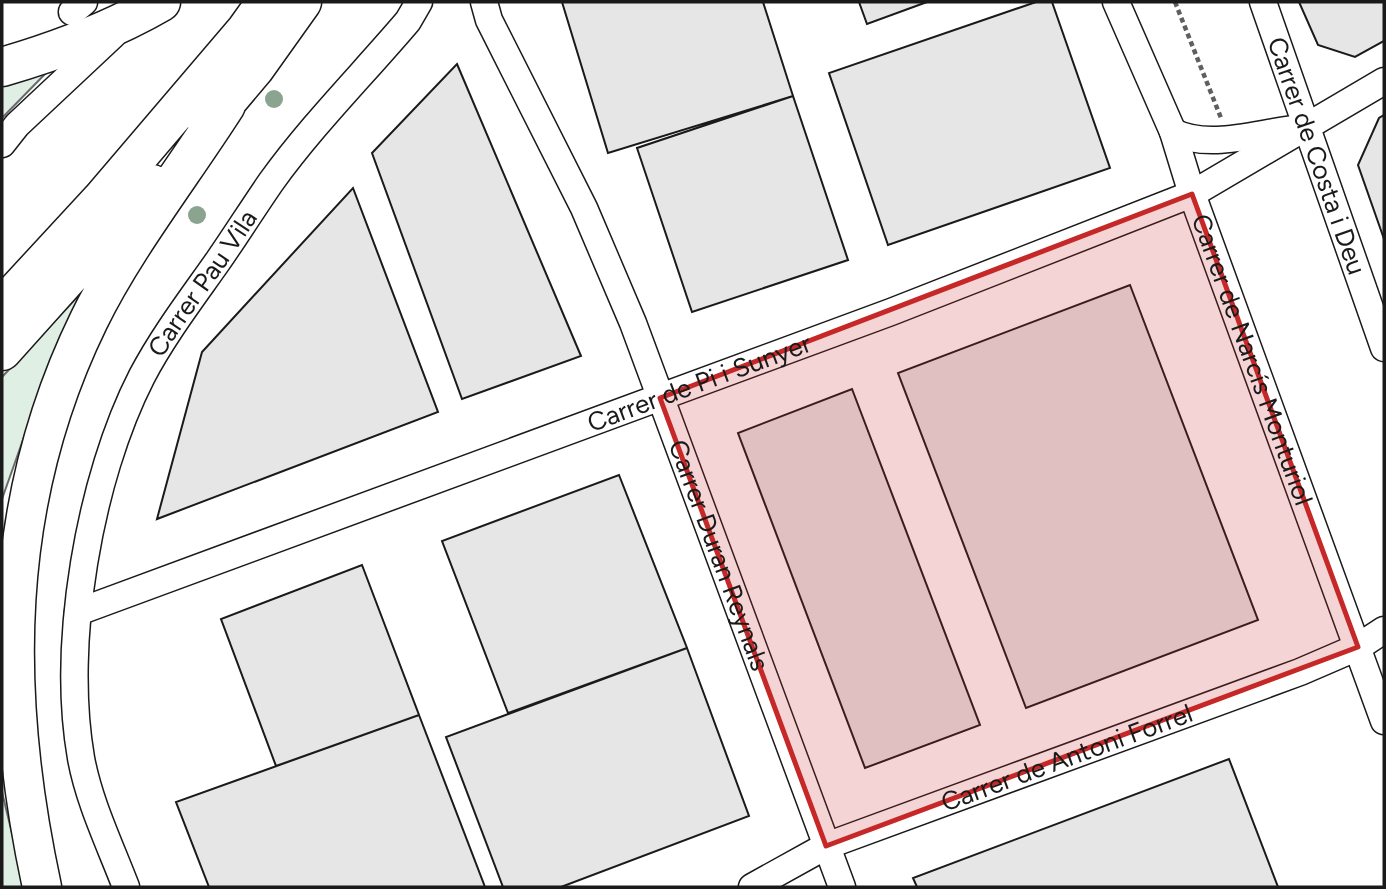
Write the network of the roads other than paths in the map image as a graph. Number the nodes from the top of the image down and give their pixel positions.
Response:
1 (266, 2) edge
2 (302, 2) edge
3 (419, 2) edge
4 (484, 2) edge
5 (1116, 2) edge
6 (1263, 2) edge
7 (145, 11) edge
8 (2, 67) edge
9 (1384, 81) edge
10 (226, 105) junction
11 (1307, 128) junction
12 (1173, 132) junction
13 (2, 144) edge
14 (1192, 194) junction
15 (2, 307) edge
16 (1384, 348) edge
17 (2, 351) edge
18 (660, 398) junction
19 (78, 612) junction
20 (1384, 630) edge
21 (1358, 647) junction
22 (1384, 722) edge
23 (826, 846) junction
24 (42, 887) edge
25 (126, 887) edge
26 (752, 887) edge
27 (842, 887) edge

1 - 15 highway
2 - 10 highway
3 - 19 street, Carrer Pau Vila
4 - 18 street, Carrer Duran Reynals
5 - 12 street, Carrer de Narcís Monturiol
6 - 11 street, Carrer de Costa i Deu
7 - 8 highway
7 - 13 street
9 - 11 street, Carrer de Pi i Sunyer
10 - 17 highway
10 - 24 highway
11 - 12 street
11 - 14 street, Carrer de Pi i Sunyer
11 - 16 street, Carrer de Costa i Deu
12 - 14 street, Carrer de Narcís Monturiol
14 - 18 street, Carrer de Pi i Sunyer
14 - 21 street, Carrer de Narcís Monturiol
18 - 19 street, Carrer de Pi i Sunyer
18 - 23 street, Carrer Duran Reynals
19 - 25 street, Carrer Pau Vila
20 - 21 street, Carrer de Antoni Forrel
21 - 22 street, Carrer de Narcís Monturiol
21 - 23 street, Carrer de Antoni Forrel
23 - 26 street, Carrer de Antoni Forrel
23 - 27 street, Carrer Duran Reynals

